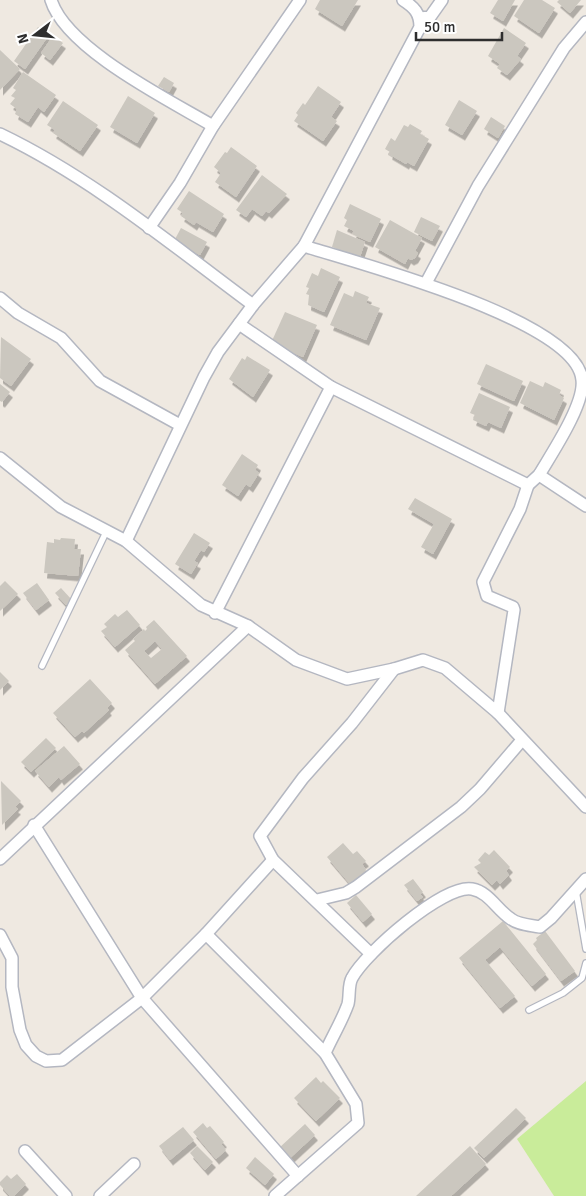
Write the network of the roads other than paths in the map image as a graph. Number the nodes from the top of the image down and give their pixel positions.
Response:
1 (51, 0) edge
2 (300, 0) edge
3 (403, 0) edge
4 (442, 0) edge
5 (420, 18) junction
6 (586, 22) edge
7 (213, 126) junction
8 (0, 134) edge
9 (149, 228) junction
10 (304, 246) junction
11 (426, 283) junction
12 (0, 298) edge
13 (253, 305) junction
14 (239, 324) junction
15 (331, 387) junction
16 (180, 425) junction
17 (0, 458) edge
18 (540, 476) junction
19 (528, 485) junction
20 (586, 506) edge
21 (107, 530) junction
22 (126, 541) junction
23 (215, 613) junction
24 (248, 626) junction
25 (42, 666) dead end
26 (394, 669) junction
27 (498, 713) junction
28 (522, 740) junction
29 (586, 807) edge
30 (34, 825) junction
31 (0, 859) edge
32 (273, 860) junction
33 (586, 879) edge
34 (576, 891) junction
35 (317, 900) junction
36 (206, 934) junction
37 (0, 935) edge
38 (586, 949) edge
39 (371, 954) junction
40 (586, 963) edge
41 (142, 998) junction
42 (529, 1010) dead end
43 (325, 1053) junction
44 (25, 1151) dead end
45 (134, 1164) dead end
46 (298, 1176) junction
47 (66, 1196) edge
48 (100, 1196) edge
49 (275, 1196) edge

1 - 7 street
2 - 7 street
3 - 5 street
4 - 5 street
5 - 10 street
6 - 11 street
7 - 9 street
8 - 9 street
9 - 13 street
10 - 11 street
10 - 13 street
11 - 18 street
12 - 16 street
13 - 14 street
14 - 15 street
14 - 16 street
15 - 19 street
15 - 23 street
16 - 22 street
17 - 21 street
18 - 19 street
18 - 20 street
19 - 27 street
21 - 22 street
21 - 25 lane
22 - 23 street
23 - 24 street
24 - 26 street
24 - 30 street
26 - 27 street
26 - 32 street
27 - 28 street
28 - 29 street
28 - 35 street
30 - 31 street
30 - 41 street
32 - 35 street
32 - 36 street
33 - 34 street
34 - 38 lane
34 - 39 street
35 - 39 street
36 - 41 street
36 - 43 street
37 - 41 street
39 - 43 street
40 - 42 lane
41 - 46 street
43 - 46 street
44 - 47 street
45 - 48 street
46 - 49 street

